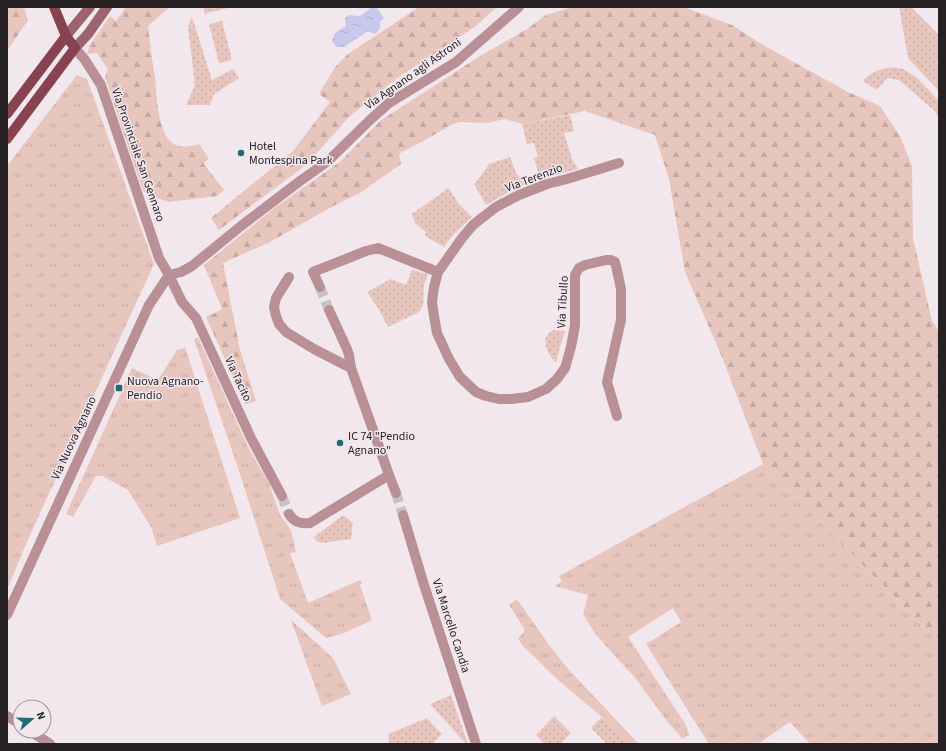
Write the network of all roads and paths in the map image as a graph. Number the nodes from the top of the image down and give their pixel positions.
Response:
1 (54, 7) edge
2 (90, 7) edge
3 (107, 7) edge
4 (519, 7) edge
5 (66, 36) junction
6 (75, 48) junction
7 (7, 114) edge
8 (7, 139) edge
9 (619, 163) dead end
10 (438, 272) junction
11 (169, 275) junction
12 (289, 277) dead end
13 (320, 287) tunnel mouth
14 (329, 310) tunnel mouth
15 (351, 368) junction
16 (617, 416) dead end
17 (389, 475) junction
18 (396, 493) tunnel mouth
19 (282, 496) tunnel mouth
20 (289, 514) tunnel mouth
21 (403, 515) tunnel mouth
22 (7, 615) edge
23 (476, 744) edge

1 - 5 main road
2 - 5 main road
3 - 6 main road
4 - 11 street, Via Agnano agli Astroni
5 - 6 main road
5 - 7 main road
6 - 8 main road
6 - 11 street, Via Provinciale San Gennaro
9 - 10 street, Via Terenzio
10 - 13 street
10 - 16 street, Via Tibullo
11 - 19 street, Via Tacito
11 - 22 street, Via Nuova Agnano
12 - 15 street
14 - 15 street
15 - 17 street
17 - 18 street
17 - 20 street
21 - 23 street, Via Marcello Candia

